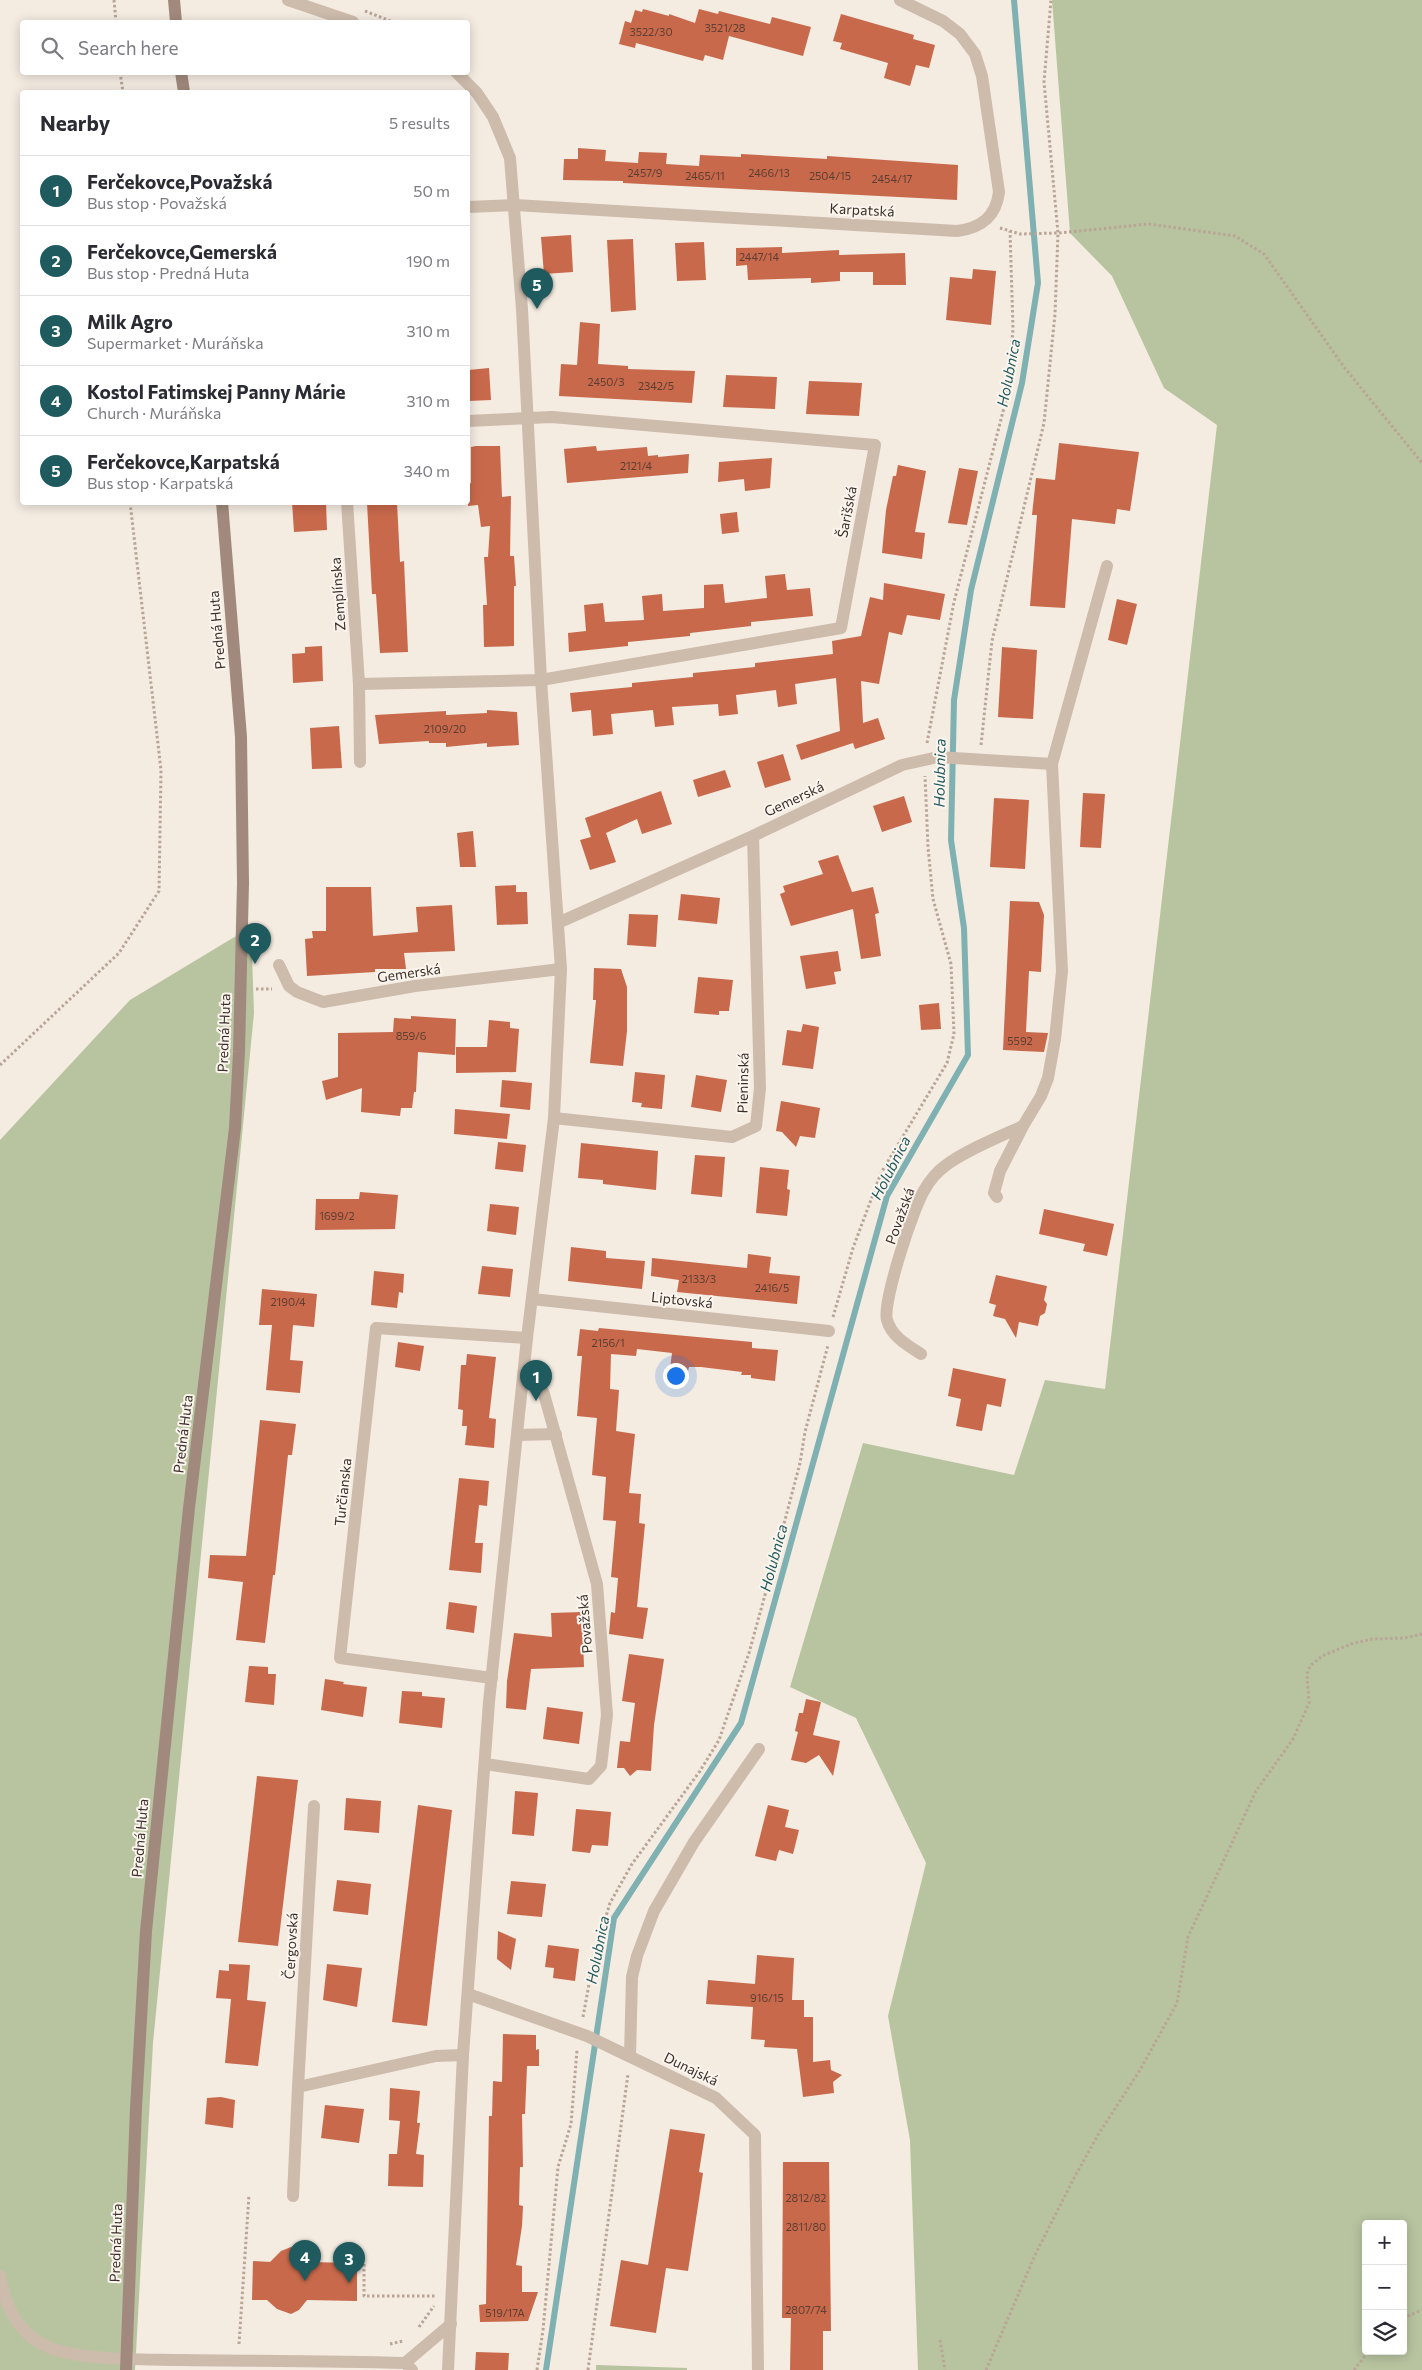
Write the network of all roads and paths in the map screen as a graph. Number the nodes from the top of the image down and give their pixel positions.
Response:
1 (114, 0) edge
2 (174, 0) edge
3 (288, 0) edge
4 (900, 0) edge
5 (1051, 0) edge
6 (116, 20) edge
7 (176, 20) edge
8 (346, 20) edge
9 (120, 75) edge
10 (182, 75) edge
11 (459, 75) edge
12 (122, 90) edge
13 (184, 90) edge
14 (515, 205) junction
15 (470, 208) edge
16 (1010, 231) dead end
17 (1058, 233) junction
18 (1020, 234) dead end
19 (528, 417) junction
20 (470, 421) edge
21 (1422, 463) edge
22 (130, 505) edge
23 (222, 505) edge
24 (347, 505) edge
25 (1107, 566) dead end
26 (541, 680) junction
27 (359, 684) junction
28 (923, 759) junction
29 (973, 760) junction
30 (360, 762) dead end
31 (1052, 764) junction
32 (753, 836) junction
33 (560, 922) junction
34 (279, 965) dead end
35 (561, 969) junction
36 (0, 1065) edge
37 (554, 1118) junction
38 (1023, 1126) junction
39 (997, 1197) dead end
40 (532, 1299) junction
41 (829, 1331) junction
42 (527, 1338) junction
43 (921, 1354) dead end
44 (524, 1373) junction
45 (556, 1434) junction
46 (518, 1435) junction
47 (1422, 1634) edge
48 (492, 1678) junction
49 (759, 1749) dead end
50 (485, 1764) junction
51 (314, 1806) dead end
52 (468, 1994) junction
53 (583, 2034) junction
54 (463, 2055) junction
55 (630, 2056) junction
56 (298, 2087) junction
57 (249, 2195) dead end
58 (293, 2196) dead end
59 (364, 2264) dead end
60 (0, 2276) edge
61 (439, 2286) dead end
62 (438, 2296) junction
63 (1422, 2310) edge
64 (1407, 2316) edge
65 (450, 2324) junction
66 (415, 2334) dead end
67 (408, 2338) dead end
68 (940, 2340) dead end
69 (248, 2344) dead end
70 (384, 2345) dead end
71 (1366, 2355) edge
72 (126, 2364) edge
73 (408, 2366) edge
74 (448, 2370) edge
75 (537, 2370) edge
76 (588, 2370) edge
77 (758, 2370) edge
78 (945, 2370) edge
79 (986, 2370) edge
80 (1354, 2370) edge

1 - 6 path
2 - 7 main road
3 - 8 street
4 - 14 street, Karpatská
5 - 17 path
9 - 12 path
10 - 13 main road
11 - 14 street
14 - 15 street, Karpatská
14 - 19 street
16 - 28 path
17 - 18 path
17 - 21 path
17 - 29 path
19 - 20 street
19 - 26 street
19 - 26 street, Šarišská
22 - 36 path
23 - 72 main road, Predná Huta
24 - 27 street, Zemplínska
25 - 31 street
26 - 27 street
26 - 33 street
27 - 30 street, Zemplínska
28 - 29 street, Gemerská
28 - 32 street, Gemerská
28 - 41 path
29 - 31 street, Gemerská
31 - 38 street
32 - 33 street, Gemerská
32 - 37 street, Pieninská
33 - 35 street
34 - 35 street, Gemerská
35 - 37 street
37 - 40 street
38 - 39 street
38 - 43 street, Považská
40 - 41 street, Liptovská
40 - 42 street
41 - 53 path
42 - 44 street
42 - 48 street, Turčianska
44 - 45 street, Považská
44 - 46 street
45 - 46 street
45 - 50 street, Považská
46 - 48 street
47 - 79 path
48 - 50 street
49 - 55 street
50 - 52 street
51 - 56 street, Čergovská
52 - 53 street, Dunajská
52 - 54 street
53 - 55 street, Dunajská
53 - 75 path
54 - 56 street
54 - 65 street
55 - 76 path
55 - 77 street, Dunajská
56 - 58 street, Čergovská
57 - 69 path
59 - 62 path
60 - 72 street
61 - 62 path
62 - 66 path
63 - 64 path
65 - 73 street
65 - 74 street
67 - 70 path
68 - 78 path
71 - 80 path
72 - 73 street

